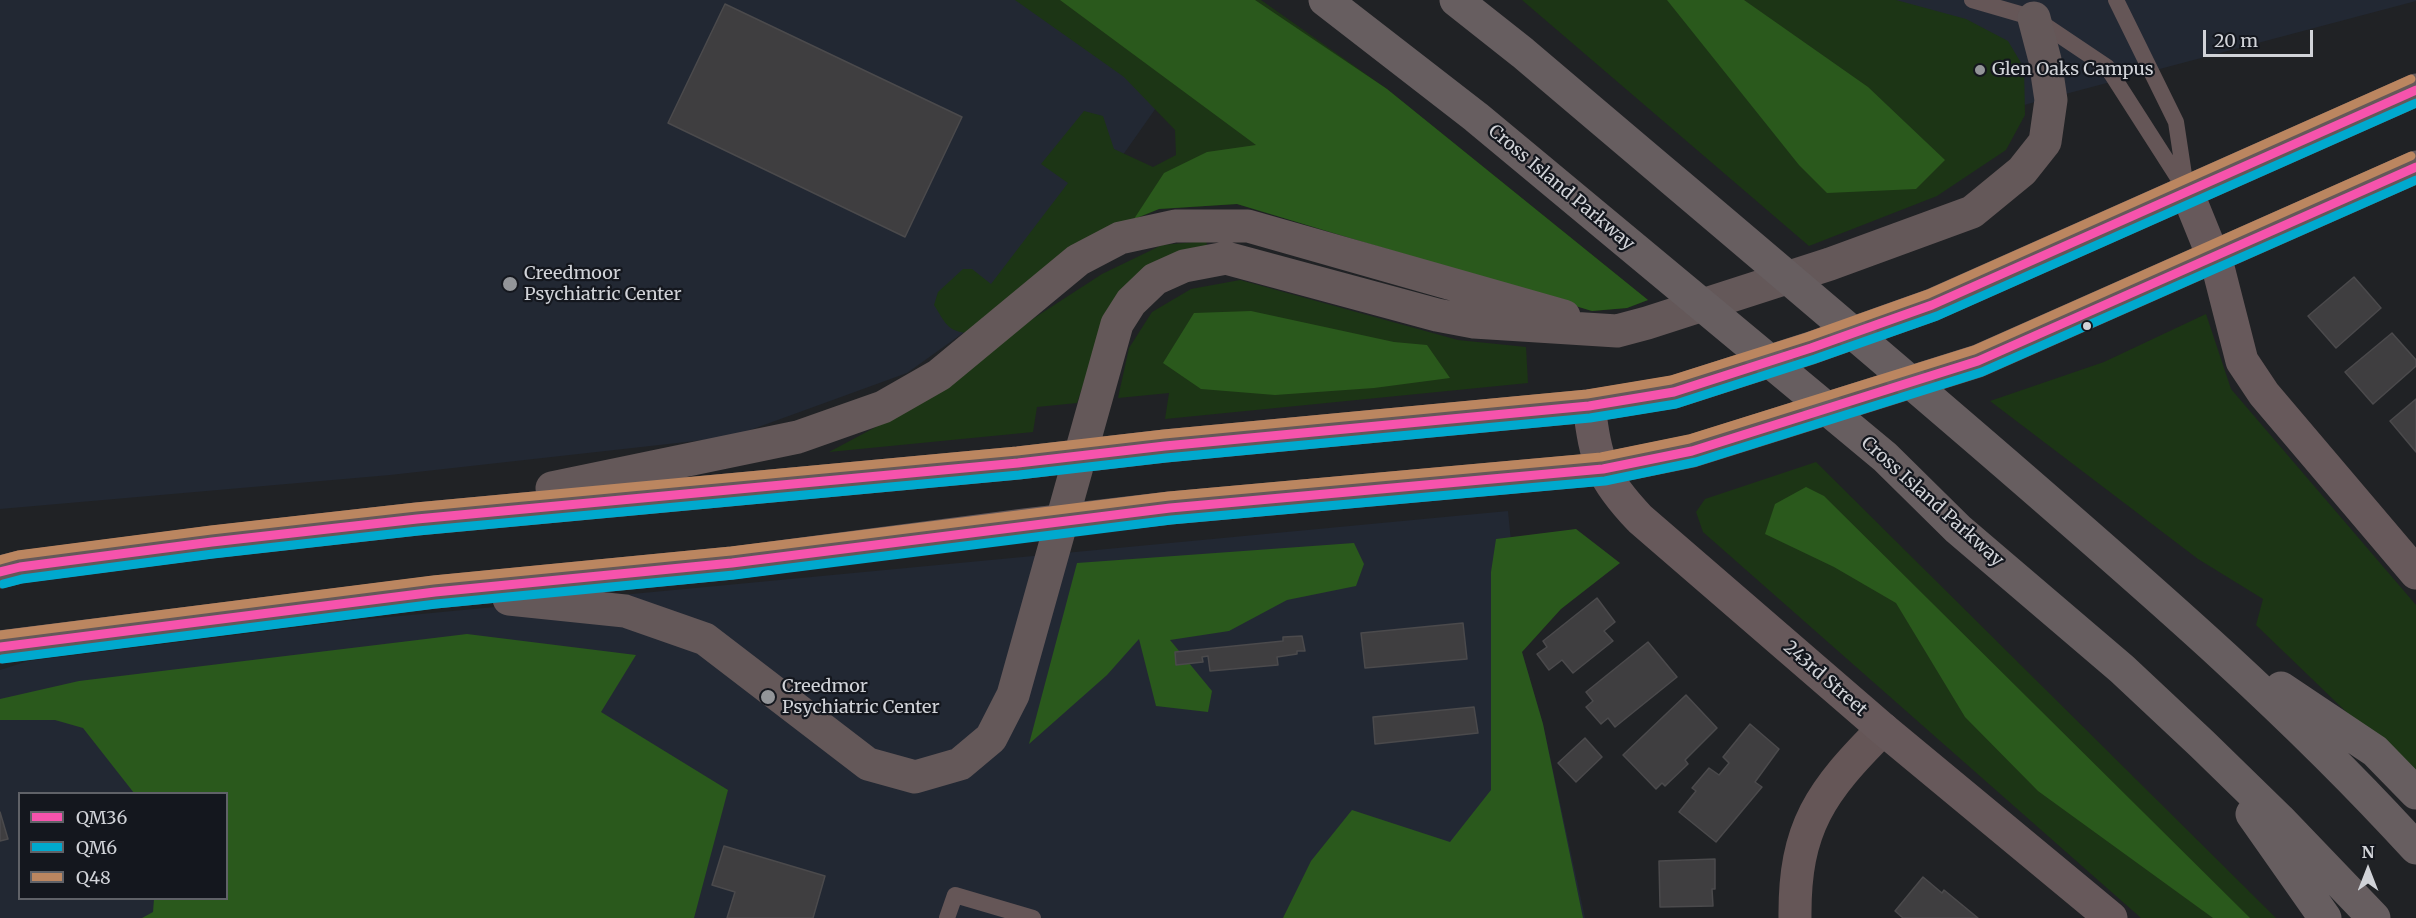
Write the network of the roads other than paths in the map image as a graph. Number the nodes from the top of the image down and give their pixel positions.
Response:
1 (1325, 0) edge
2 (1456, 0) edge
3 (1462, 0) edge
4 (1972, 0) edge
5 (2116, 0) edge
6 (2034, 18) junction
7 (1524, 53) junction
8 (2416, 90) edge
9 (2416, 167) edge
10 (2187, 192) junction
11 (2213, 257) junction
12 (1632, 327) junction
13 (1589, 406) junction
14 (1603, 469) junction
15 (417, 519) junction
16 (0, 572) edge
17 (2416, 573) edge
18 (435, 592) junction
19 (2202, 635) junction
20 (0, 647) edge
21 (1883, 729) junction
22 (2202, 744) junction
23 (2416, 793) edge
24 (2416, 848) edge
25 (947, 918) edge
26 (1033, 918) edge
27 (1795, 918) edge
28 (2111, 918) edge
29 (2325, 918) edge
30 (2374, 918) edge

1 - 22 highway, Cross Island Parkway
2 - 7 highway
3 - 7 highway
4 - 6 lane
5 - 10 lane
6 - 10 lane
6 - 12 main road
7 - 19 highway
8 - 10 main road
9 - 11 main road
10 - 11 street
10 - 13 main road
11 - 14 main road
11 - 17 street
12 - 15 main road
12 - 18 main road
13 - 14 street, 243rd Street
13 - 15 main road
14 - 18 main road
14 - 21 street, 243rd Street
15 - 16 main road
18 - 20 main road
19 - 23 highway
19 - 24 highway
21 - 27 street
21 - 28 street, 243rd Street
22 - 29 highway
22 - 30 highway, Cross Island Parkway
25 - 26 lane

